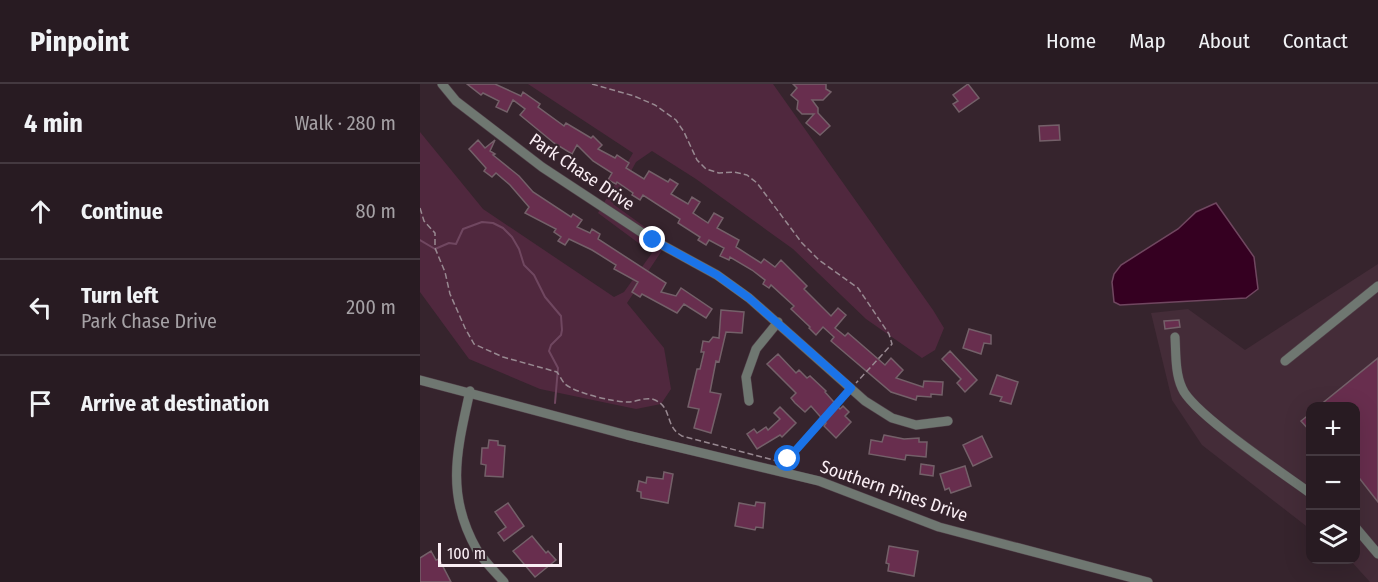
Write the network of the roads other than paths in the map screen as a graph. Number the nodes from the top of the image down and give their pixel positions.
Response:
1 (442, 84) edge
2 (1378, 286) edge
3 (778, 322) junction
4 (1175, 337) dead end
5 (1285, 361) dead end
6 (420, 380) edge
7 (470, 392) junction
8 (749, 401) dead end
9 (948, 421) dead end
10 (1306, 489) edge
11 (1360, 533) edge
12 (1378, 554) edge
13 (504, 582) edge
14 (1148, 582) edge

1 - 3 street, Park Chase Drive
2 - 5 street
3 - 8 street
3 - 9 street, Park Chase Drive
4 - 10 street
6 - 7 street, Southern Pines Drive
7 - 13 street
7 - 14 street, Southern Pines Drive
11 - 12 street

